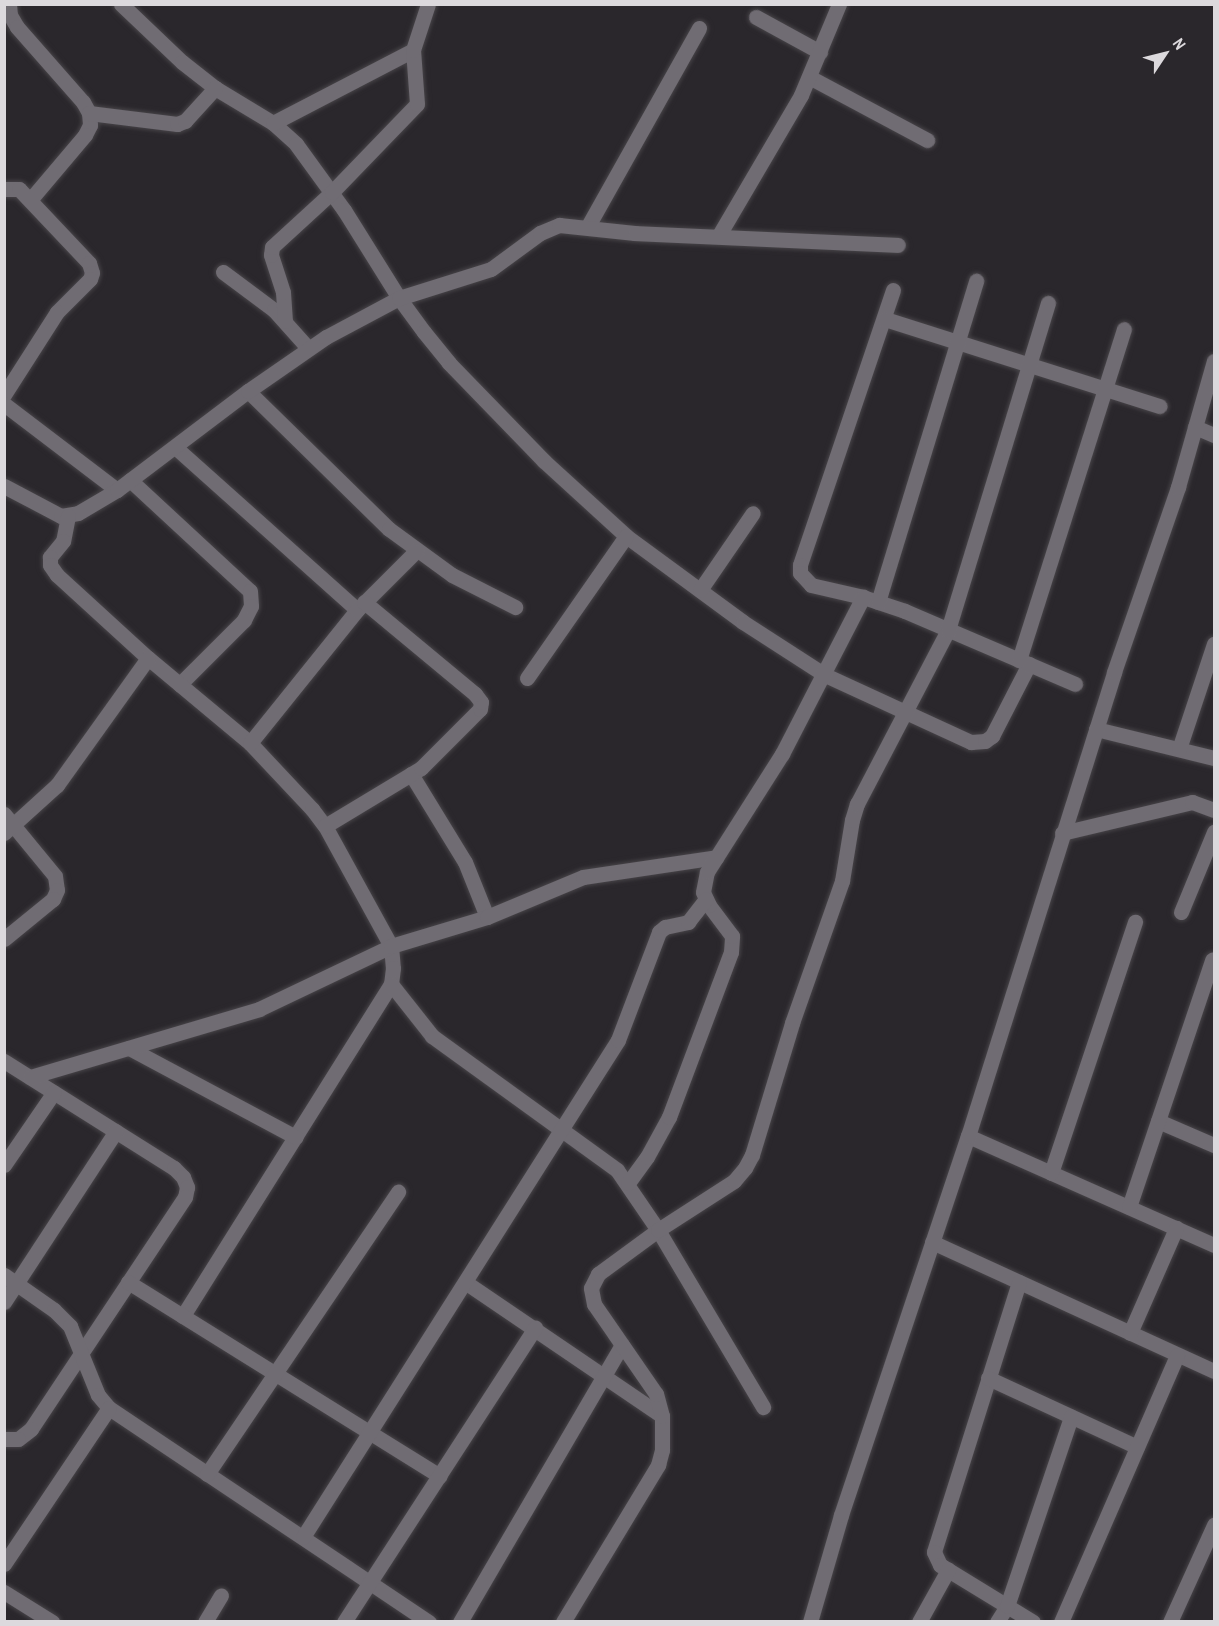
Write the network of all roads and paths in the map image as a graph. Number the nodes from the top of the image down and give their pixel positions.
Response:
1 (9, 4) edge
2 (121, 4) edge
3 (428, 4) edge
4 (838, 4) edge
5 (756, 17) dead end
6 (699, 28) dead end
7 (413, 50) junction
8 (820, 52) junction
9 (809, 77) junction
10 (215, 88) junction
11 (89, 113) junction
12 (273, 123) junction
13 (927, 140) dead end
14 (4, 189) edge
15 (332, 192) junction
16 (30, 200) junction
17 (588, 226) junction
18 (719, 235) junction
19 (898, 245) dead end
20 (223, 272) dead end
21 (976, 280) dead end
22 (893, 290) dead end
23 (399, 298) junction
24 (1048, 303) dead end
25 (885, 319) junction
26 (285, 321) junction
27 (1124, 329) dead end
28 (956, 341) junction
29 (308, 348) junction
30 (1215, 361) edge
31 (1030, 364) junction
32 (1105, 388) junction
33 (248, 391) junction
34 (4, 395) edge
35 (4, 404) edge
36 (1160, 406) dead end
37 (1195, 427) junction
38 (1215, 435) edge
39 (175, 447) junction
40 (130, 480) junction
41 (4, 486) edge
42 (117, 490) junction
43 (753, 513) dead end
44 (68, 516) junction
45 (626, 536) junction
46 (416, 551) junction
47 (700, 590) junction
48 (870, 600) junction
49 (361, 606) junction
50 (515, 607) dead end
51 (948, 630) junction
52 (1215, 644) edge
53 (148, 658) junction
54 (1024, 662) junction
55 (825, 675) junction
56 (527, 678) dead end
57 (180, 684) junction
58 (1075, 684) dead end
59 (906, 711) junction
60 (1096, 729) junction
61 (250, 743) junction
62 (1179, 749) junction
63 (1215, 758) edge
64 (411, 774) junction
65 (1215, 810) edge
66 (7, 824) edge
67 (325, 826) junction
68 (1215, 832) edge
69 (1062, 833) junction
70 (717, 857) junction
71 (706, 899) junction
72 (1181, 912) dead end
73 (487, 917) junction
74 (1135, 922) dead end
75 (4, 939) edge
76 (391, 946) junction
77 (1212, 960) dead end
78 (391, 984) junction
79 (129, 1048) junction
80 (4, 1061) edge
81 (30, 1077) junction
82 (54, 1092) junction
83 (1158, 1121) junction
84 (116, 1131) junction
85 (559, 1131) junction
86 (968, 1136) junction
87 (296, 1137) junction
88 (1215, 1145) edge
89 (4, 1166) edge
90 (1051, 1173) junction
91 (628, 1183) junction
92 (398, 1192) dead end
93 (1130, 1208) junction
94 (1176, 1228) junction
95 (658, 1230) junction
96 (932, 1242) junction
97 (1215, 1245) edge
98 (11, 1279) edge
99 (128, 1282) junction
100 (465, 1282) junction
101 (1019, 1282) junction
102 (4, 1302) edge
103 (183, 1316) junction
104 (535, 1328) junction
105 (1130, 1333) junction
106 (622, 1345) junction
107 (81, 1351) junction
108 (1177, 1354) junction
109 (1215, 1371) edge
110 (275, 1373) junction
111 (603, 1376) junction
112 (988, 1378) junction
113 (763, 1407) dead end
114 (109, 1408) junction
115 (662, 1416) junction
116 (1071, 1417) junction
117 (370, 1432) junction
118 (4, 1438) edge
119 (1137, 1447) junction
120 (207, 1473) junction
121 (440, 1476) junction
122 (1215, 1525) edge
123 (303, 1537) junction
124 (4, 1564) edge
125 (948, 1570) junction
126 (370, 1582) junction
127 (4, 1592) edge
128 (221, 1595) dead end
129 (1007, 1606) junction
130 (52, 1622) edge
131 (205, 1622) edge
132 (344, 1622) edge
133 (429, 1622) edge
134 (460, 1622) edge
135 (563, 1622) edge
136 (810, 1622) edge
137 (919, 1622) edge
138 (997, 1622) edge
139 (1033, 1622) edge
140 (1061, 1622) edge
141 (1170, 1622) edge

1 - 11 street
2 - 10 street
3 - 7 street
4 - 8 street
5 - 8 street
6 - 17 street
7 - 12 street
7 - 15 street
8 - 9 street
9 - 13 street
9 - 18 street
10 - 11 street
10 - 12 street
11 - 16 street
12 - 15 street
14 - 16 street
15 - 23 street
15 - 26 street
16 - 34 street
17 - 18 street
17 - 23 street
18 - 19 street
20 - 26 street
21 - 28 street
22 - 25 street
23 - 29 street
23 - 45 street
24 - 31 street
25 - 28 street
25 - 48 street
26 - 29 street
27 - 32 street
28 - 31 street
28 - 48 street
29 - 33 street
30 - 37 street
31 - 32 street
31 - 51 street
32 - 36 street
32 - 54 street
33 - 39 street
33 - 46 street
35 - 42 street
37 - 38 street
37 - 60 street
39 - 40 street
39 - 49 street
40 - 42 street
40 - 57 street
41 - 44 street
42 - 44 street
43 - 47 street
44 - 53 street
45 - 47 street
45 - 56 street
46 - 49 street
46 - 50 street
47 - 55 street
48 - 51 street
48 - 55 street
49 - 61 street
49 - 64 street
51 - 54 street
51 - 59 street
52 - 62 street
53 - 57 street
53 - 66 street
54 - 58 street
54 - 59 street
55 - 59 street
55 - 70 street
57 - 61 street
59 - 95 street
60 - 62 street
60 - 69 street
61 - 67 street
62 - 63 street
64 - 67 street
64 - 73 street
65 - 69 street
66 - 75 street
67 - 76 street
68 - 72 street
69 - 86 street
70 - 71 street
70 - 73 street
71 - 85 street
71 - 91 street
73 - 76 street
74 - 90 street
76 - 78 street
76 - 79 street
77 - 83 street
78 - 85 street
78 - 87 street
79 - 81 street
79 - 87 street
80 - 81 street
81 - 82 street
82 - 84 street
82 - 89 street
83 - 88 street
83 - 93 street
84 - 98 street
84 - 99 street
85 - 91 street
85 - 100 street
86 - 90 street
86 - 96 street
87 - 103 street
90 - 93 street
91 - 95 street
92 - 110 street
93 - 94 street
94 - 97 street
94 - 105 street
95 - 106 street
95 - 113 street
96 - 101 street
96 - 136 street
98 - 102 street
98 - 107 street
99 - 103 street
99 - 107 street
100 - 104 street
100 - 117 street
101 - 105 street
101 - 112 street
103 - 110 street
104 - 111 street
104 - 121 street
105 - 108 street
106 - 111 street
106 - 115 street
107 - 114 street
107 - 118 street
108 - 109 street
108 - 119 street
110 - 117 street
110 - 120 street
111 - 115 street
111 - 134 street
112 - 116 street
112 - 125 street
114 - 120 street
114 - 124 street
115 - 135 street
116 - 119 street
116 - 129 street
117 - 121 street
117 - 123 street
119 - 140 street
120 - 123 street
121 - 126 street
122 - 141 street
123 - 126 street
125 - 129 street
125 - 137 street
126 - 132 street
126 - 133 street
127 - 130 street
128 - 131 street
129 - 138 street
129 - 139 street

